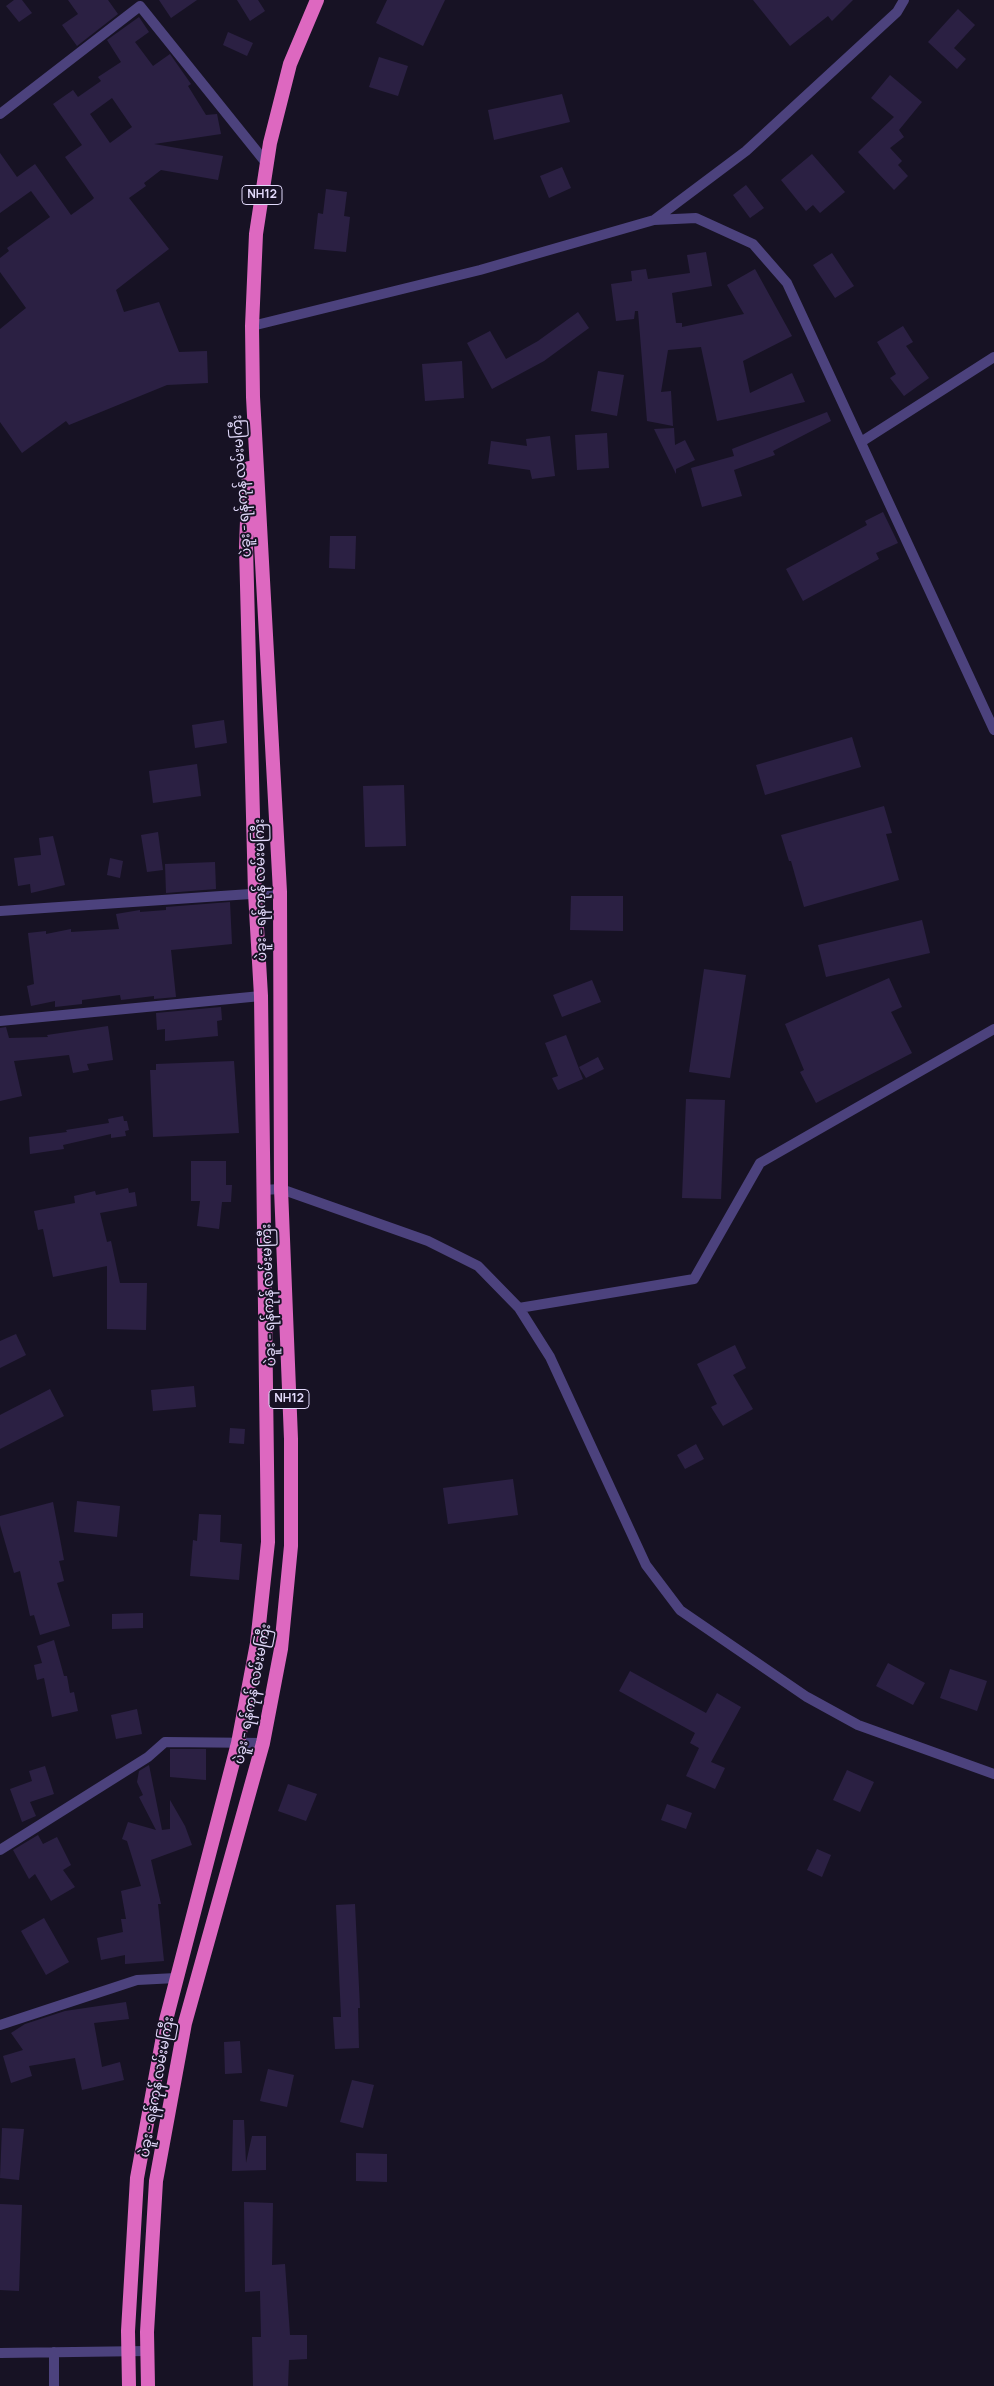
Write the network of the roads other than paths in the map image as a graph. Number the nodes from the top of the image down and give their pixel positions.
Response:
1 (316, 0) edge
2 (904, 0) edge
3 (137, 3) edge
4 (0, 114) edge
5 (267, 164) junction
6 (654, 220) junction
7 (252, 326) junction
8 (994, 357) edge
9 (252, 398) junction
10 (861, 442) junction
11 (994, 730) edge
12 (280, 892) junction
13 (255, 893) junction
14 (0, 911) edge
15 (261, 996) junction
16 (0, 1021) edge
17 (994, 1029) edge
18 (281, 1189) junction
19 (262, 1190) junction
20 (519, 1308) junction
21 (238, 1743) junction
22 (262, 1743) junction
23 (994, 1774) edge
24 (0, 1850) edge
25 (176, 1978) junction
26 (0, 2025) edge
27 (148, 2351) junction
28 (54, 2352) junction
29 (128, 2352) junction
30 (0, 2353) edge
31 (54, 2386) edge
32 (129, 2386) edge
33 (148, 2386) edge

1 - 5 highway, ပဲခူး - ရန်ကုန် လမ်းမကြီး / NH12
2 - 6 street
3 - 4 street
3 - 5 street
5 - 7 highway, ပဲခူး - ရန်ကုန် လမ်းမကြီး / NH12
6 - 7 street
6 - 10 street
7 - 9 highway, ပဲခူး - ရန်ကုန် လမ်းမကြီး / NH12
8 - 10 street
9 - 12 highway, ပဲခူး - ရန်ကုန် လမ်းမကြီး / NH12
9 - 13 highway, ပဲခူး - ရန်ကုန် လမ်းမကြီး / NH12
10 - 11 street
12 - 13 street
12 - 18 highway, ပဲခူး - ရန်ကုန် လမ်းမကြီး / NH12
13 - 14 street
13 - 15 highway, ပဲခူး - ရန်ကုန် လမ်းမကြီး / NH12
15 - 16 street
15 - 19 highway, ပဲခူး - ရန်ကုန် လမ်းမကြီး / NH12
17 - 20 street
18 - 19 street
18 - 20 street
18 - 22 highway, ပဲခူး - ရန်ကုန် လမ်းမကြီး / NH12
19 - 21 highway, ပဲခူး - ရန်ကုန် လမ်းမကြီး / NH12
20 - 23 street
21 - 22 street
21 - 24 street
21 - 25 highway, ပဲခူး - ရန်ကုန် လမ်းမကြီး / NH12
22 - 27 highway, ပဲခူး - ရန်ကုန် လမ်းမကြီး / NH12
25 - 26 street
25 - 29 highway, ပဲခူး - ရန်ကုန် လမ်းမကြီး / NH12
27 - 29 street
27 - 33 highway, ပဲခူး - ရန်ကုန် လမ်းမကြီး / NH12
28 - 29 street
28 - 30 street
28 - 31 street
29 - 32 highway, ပဲခူး - ရန်ကုန် လမ်းမကြီး / NH12

